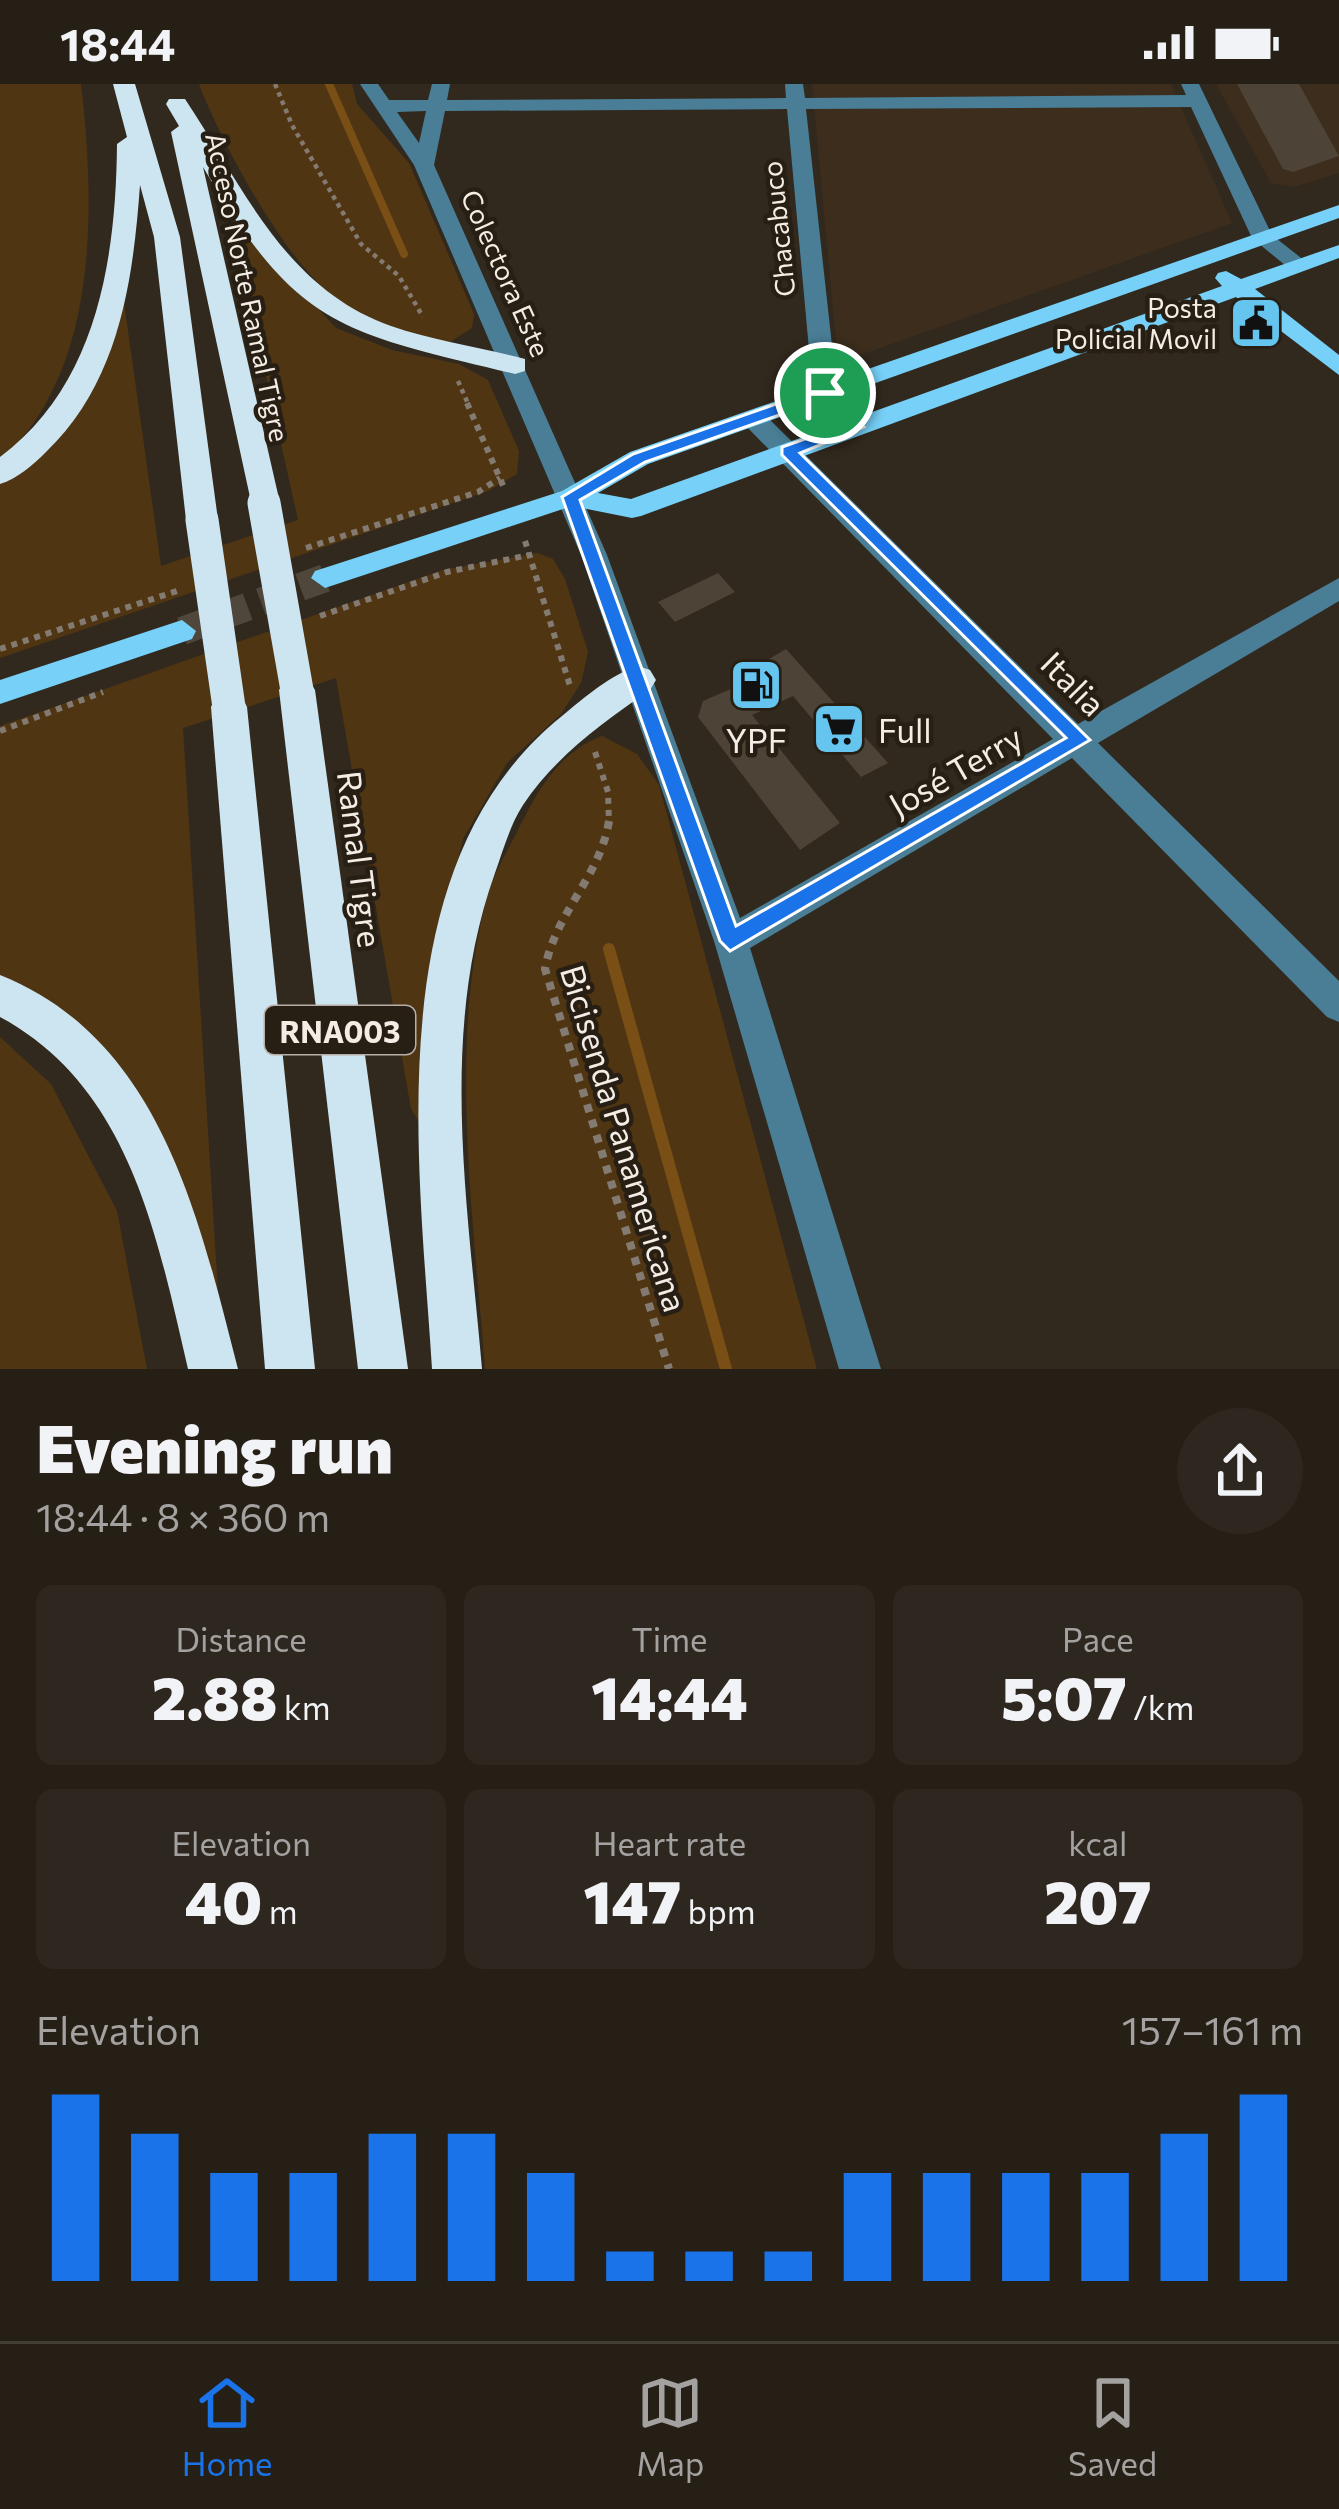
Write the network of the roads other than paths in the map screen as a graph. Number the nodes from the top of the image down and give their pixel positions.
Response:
1 (369, 84) edge
2 (441, 84) edge
3 (126, 92) edge
4 (1193, 92) edge
5 (794, 93) edge
6 (174, 94) edge
7 (381, 106) junction
8 (437, 106) junction
9 (424, 165) junction
10 (1339, 211) edge
11 (1263, 238) junction
12 (1339, 251) edge
13 (1200, 260) junction
14 (1299, 265) junction
15 (1237, 286) junction
16 (515, 365) junction
17 (1339, 367) edge
18 (825, 393) junction
19 (754, 418) junction
20 (856, 427) junction
21 (788, 451) junction
22 (0, 473) edge
23 (571, 497) junction
24 (264, 503) joint
25 (325, 578) tunnel mouth
26 (1339, 588) edge
27 (182, 631) tunnel mouth
28 (638, 680) junction
29 (0, 692) edge
30 (1080, 740) junction
31 (730, 941) junction
32 (0, 995) edge
33 (1339, 1005) edge
34 (213, 1369) edge
35 (290, 1369) edge
36 (383, 1369) edge
37 (457, 1369) edge
38 (860, 1369) edge

1 - 7 street, Colectora Este
2 - 8 street
3 - 22 highway
3 - 35 highway, RNA003, bridge
4 - 5 street
4 - 11 street
5 - 8 street
5 - 18 street, Chacabuco
6 - 16 highway
6 - 24 highway, Acceso Norte Ramal Tigre / RNA003
7 - 8 street
7 - 9 street, Colectora Este
8 - 9 street
9 - 16 street, Colectora Este
10 - 11 main road
11 - 13 main road
11 - 14 street
12 - 14 main road
13 - 15 main road
13 - 18 main road
14 - 15 main road
15 - 17 main road
15 - 20 main road
16 - 23 street, Colectora Este
18 - 19 main road
18 - 20 street
19 - 21 street, Italia
19 - 23 main road
20 - 21 main road
21 - 23 main road
21 - 30 street, Italia
23 - 25 main road
23 - 28 street, Colectora Este
24 - 36 highway, Ramal Tigre / RNA003, bridge
26 - 30 street, José Terry
27 - 29 main road
28 - 31 street, Colectora Este
28 - 37 highway
30 - 31 street, José Terry
30 - 33 street, Italia
31 - 38 street, Colectora Este
32 - 34 highway

